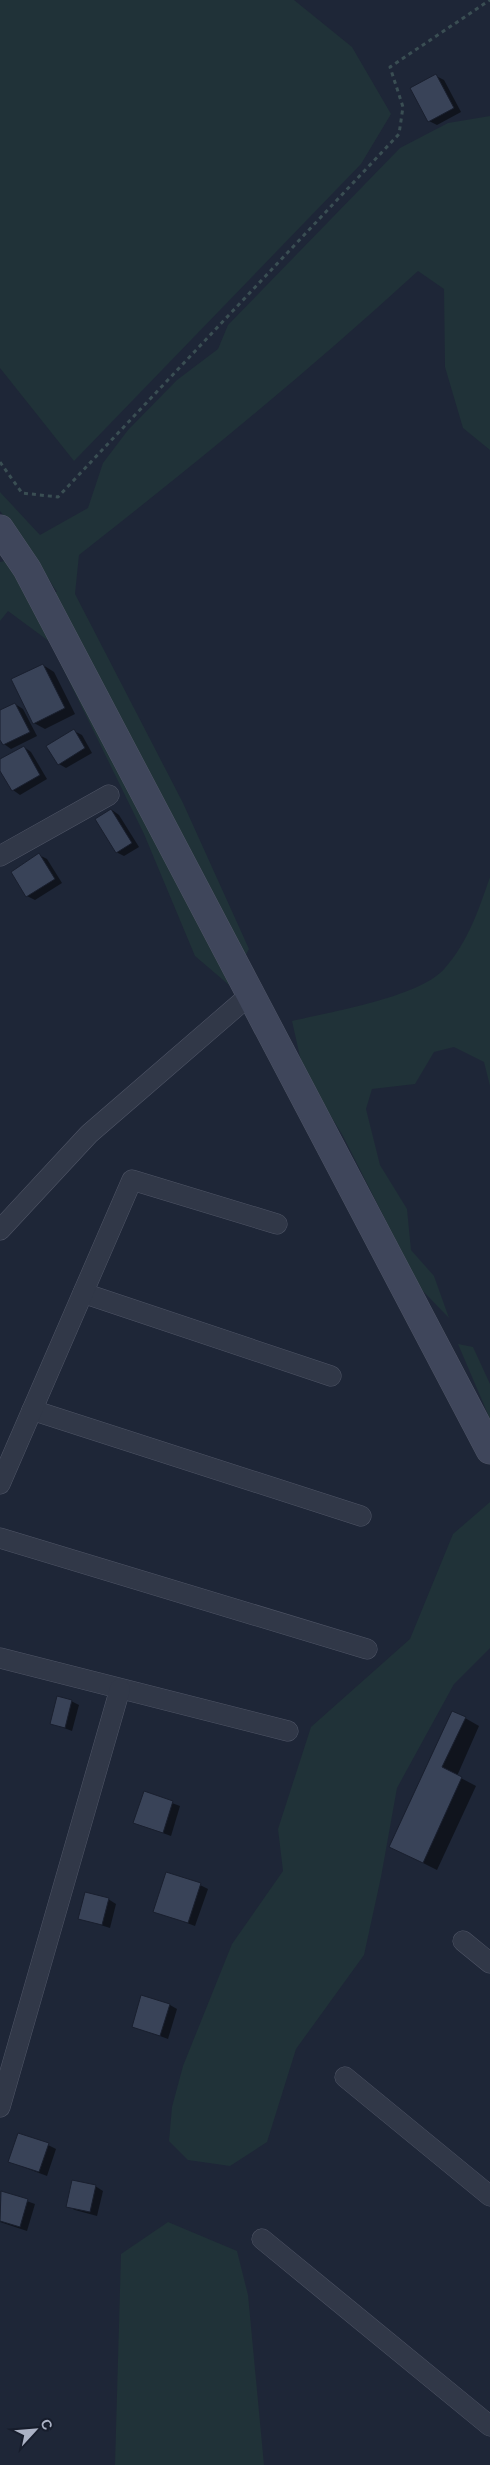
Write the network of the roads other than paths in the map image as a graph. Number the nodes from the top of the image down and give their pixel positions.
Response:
1 (0, 529) edge
2 (109, 795) dead end
3 (0, 856) edge
4 (251, 994) junction
5 (277, 1224) dead end
6 (0, 1230) edge
7 (83, 1293) junction
8 (331, 1376) dead end
9 (32, 1410) junction
10 (490, 1450) edge
11 (0, 1484) edge
12 (361, 1516) dead end
13 (0, 1538) edge
14 (367, 1649) dead end
15 (0, 1658) edge
16 (120, 1689) junction
17 (288, 1732) dead end
18 (463, 1941) dead end
19 (490, 1963) edge
20 (345, 2077) dead end
21 (0, 2107) edge
22 (490, 2196) edge
23 (262, 2239) dead end
24 (490, 2426) edge

1 - 4 street
2 - 3 street
4 - 6 street
4 - 10 street
5 - 7 street
7 - 8 street
7 - 9 street
9 - 11 street
9 - 12 street
13 - 14 street
15 - 16 street
16 - 17 street
16 - 21 street
18 - 19 street
20 - 22 street
23 - 24 street

